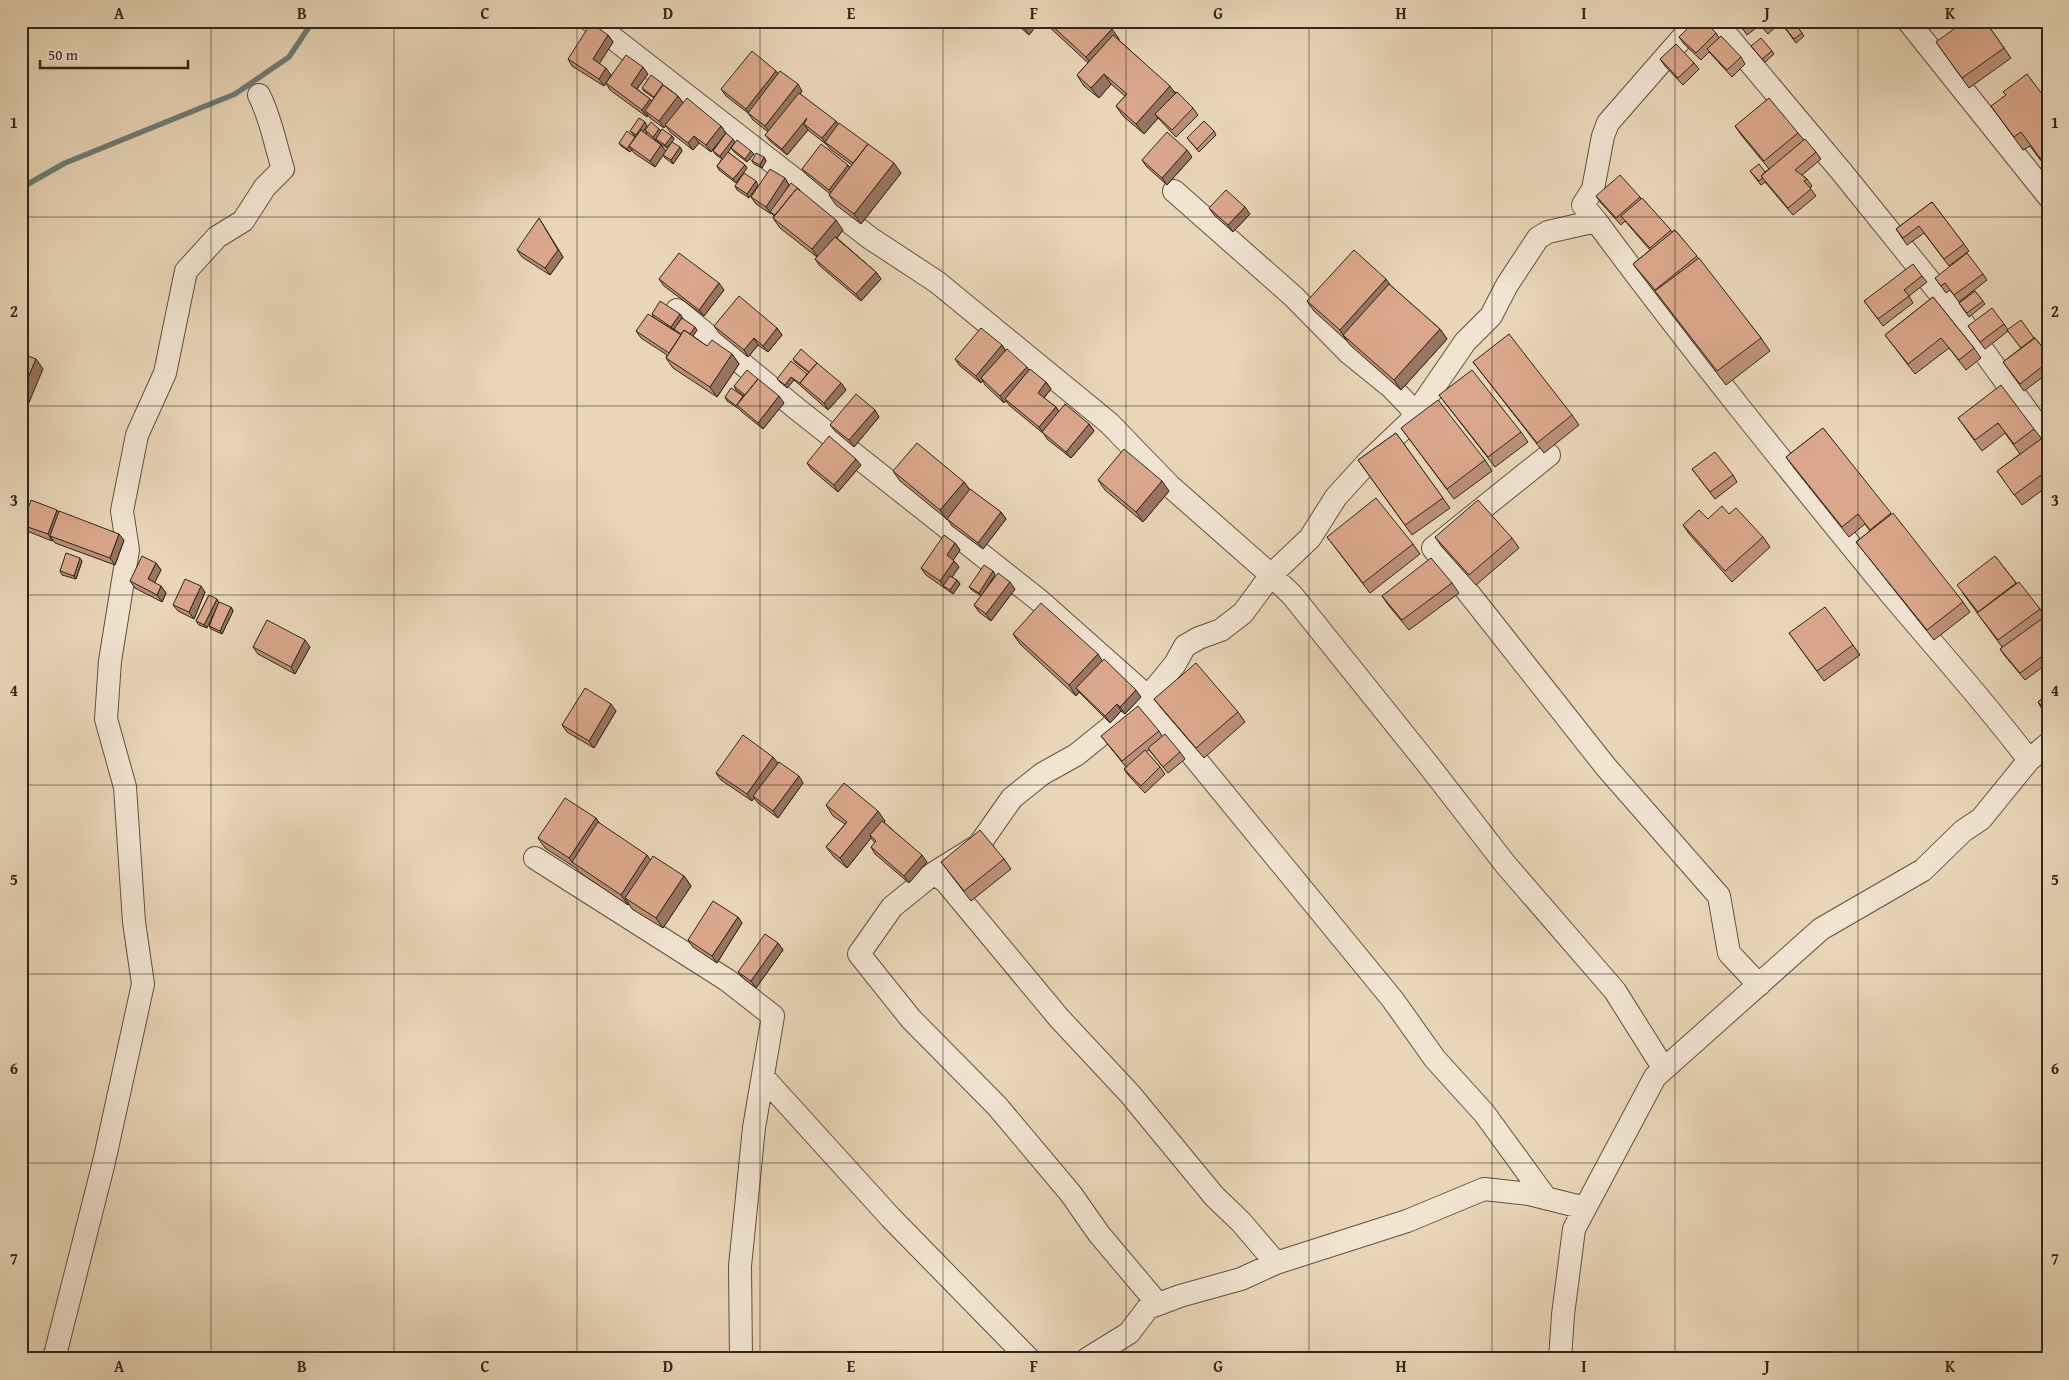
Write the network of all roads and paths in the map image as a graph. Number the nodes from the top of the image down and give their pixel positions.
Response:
1 (591, 21) edge
2 (1696, 21) edge
3 (1715, 21) edge
4 (1908, 21) edge
5 (259, 95) dead end
6 (1174, 192) dead end
7 (2048, 196) edge
8 (1596, 221) junction
9 (677, 310) edge
10 (1416, 413) junction
11 (2048, 440) edge
12 (1549, 455) dead end
13 (1272, 575) junction
14 (1148, 698) junction
15 (2048, 744) edge
16 (2029, 760) junction
17 (536, 858) dead end
18 (934, 873) junction
19 (1759, 985) junction
20 (1664, 1069) junction
21 (763, 1077) junction
22 (1546, 1198) junction
23 (1586, 1208) junction
24 (1276, 1263) junction
25 (1158, 1304) junction
26 (54, 1359) edge
27 (741, 1359) edge
28 (1029, 1359) edge
29 (1087, 1359) edge
30 (1560, 1359) edge

1 - 13 street
2 - 8 street
3 - 11 street
4 - 7 street
5 - 26 street
6 - 10 street
8 - 10 street
8 - 16 street
9 - 14 street
10 - 13 street
12 - 19 street
13 - 14 street
13 - 20 street
14 - 18 street
14 - 22 street
15 - 16 street
16 - 19 street
17 - 21 street
18 - 24 street
18 - 25 street
19 - 20 street
20 - 23 street
21 - 27 street
21 - 28 street
22 - 23 street
22 - 24 street
23 - 30 street
24 - 25 street
25 - 29 street

